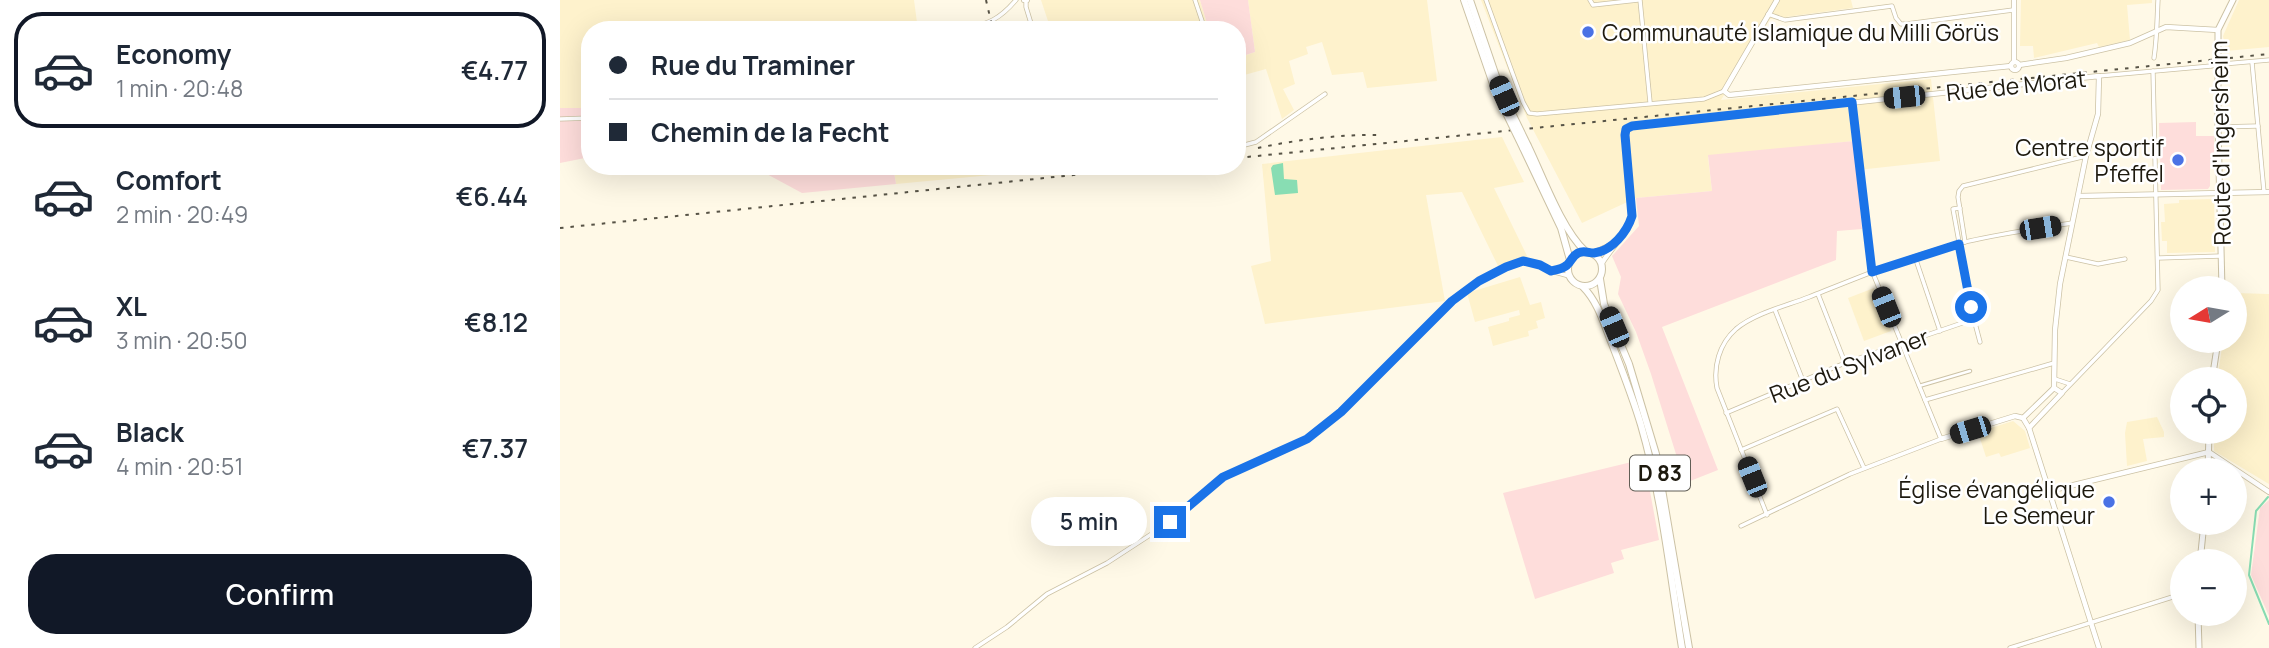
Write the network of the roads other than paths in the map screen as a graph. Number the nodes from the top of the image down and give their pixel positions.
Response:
1 (1016, 0) edge
2 (1026, 0) edge
3 (1195, 0) edge
4 (1464, 0) edge
5 (1470, 0) edge
6 (1486, 0) edge
7 (1590, 0) edge
8 (1639, 0) edge
9 (1777, 0) edge
10 (2014, 0) edge
11 (2158, 0) edge
12 (2223, 0) edge
13 (2233, 0) edge
14 (2228, 9) junction
15 (2014, 10) junction
16 (1769, 14) junction
17 (994, 21) edge
18 (1030, 21) edge
19 (1202, 21) edge
20 (2158, 29) junction
21 (2218, 30) junction
22 (2154, 58) dead end
23 (2269, 60) edge
24 (2252, 62) junction
25 (2015, 65) junction
26 (2153, 71) junction
27 (2099, 76) junction
28 (1724, 91) junction
29 (1325, 94) dead end
30 (1852, 102) junction
31 (1650, 103) junction
32 (1508, 110) junction
33 (581, 118) edge
34 (560, 119) edge
35 (2258, 125) junction
36 (2218, 128) junction
37 (1246, 145) edge
38 (1525, 147) junction
39 (2086, 156) junction
40 (2267, 192) edge
41 (2219, 193) junction
42 (2157, 195) junction
43 (2079, 197) junction
44 (1960, 208) junction
45 (2074, 222) junction
46 (1965, 242) junction
47 (1614, 244) junction
48 (1959, 244) junction
49 (1589, 252) junction
50 (2221, 256) junction
51 (1915, 257) junction
52 (2066, 257) junction
53 (2159, 258) junction
54 (2125, 259) dead end
55 (1569, 262) junction
56 (1602, 263) junction
57 (1551, 271) junction
58 (1872, 272) junction
59 (1569, 276) junction
60 (2222, 276) edge
61 (1600, 279) junction
62 (1583, 287) junction
63 (1818, 293) junction
64 (1775, 310) junction
65 (1974, 319) junction
66 (1940, 331) junction
67 (1980, 342) dead end
68 (1901, 344) junction
69 (1845, 363) junction
70 (2054, 363) junction
71 (1970, 371) dead end
72 (2054, 379) junction
73 (1803, 381) junction
74 (2070, 384) junction
75 (1919, 386) junction
76 (2054, 388) junction
77 (2062, 393) junction
78 (1925, 401) junction
79 (1726, 413) junction
80 (2024, 418) junction
81 (2029, 428) junction
82 (1941, 439) junction
83 (2209, 444) edge
84 (1741, 450) junction
85 (2209, 453) junction
86 (2209, 458) edge
87 (1864, 468) junction
88 (2049, 491) junction
89 (2269, 492) edge
90 (1768, 515) junction
91 (1741, 526) dead end
92 (2170, 598) edge
93 (2091, 622) junction
94 (2198, 626) edge
95 (975, 648) edge
96 (1682, 648) edge
97 (1689, 648) edge
98 (2010, 648) edge
99 (2099, 648) edge
100 (2199, 648) edge

1 - 17 street
2 - 18 street
3 - 19 street
4 - 32 main road
5 - 32 main road
6 - 31 street
7 - 8 street
8 - 31 street
9 - 16 street
10 - 15 street
11 - 20 street
12 - 14 main road
13 - 14 main road, Route d'Ingersheim
14 - 21 main road, Route d'Ingersheim
15 - 16 street
15 - 25 street
16 - 28 street
20 - 21 street
20 - 22 street
20 - 25 street
21 - 36 main road, Route d'Ingersheim
23 - 24 street, Rue de Morat
24 - 26 street, Rue de Morat, bridge
24 - 35 street
25 - 28 street
26 - 27 street, Rue de Morat
26 - 42 street
27 - 30 street, Rue de Morat
27 - 39 street
28 - 31 street
29 - 37 street
30 - 47 street, Rue de Morat
30 - 58 street
32 - 38 main road, bridge
33 - 34 street
35 - 36 street
35 - 40 street
36 - 41 main road, Route d'Ingersheim
38 - 49 main road
38 - 55 main road
39 - 43 street
39 - 44 street
40 - 41 street
41 - 42 street
41 - 50 main road, Route d'Ingersheim
42 - 43 street
42 - 53 street
43 - 45 street
44 - 46 street
44 - 48 street
45 - 46 street
45 - 52 street
46 - 48 street
47 - 49 street
47 - 56 street, Rue de Morat
48 - 51 street
48 - 65 street
49 - 55 main road
49 - 56 main road
50 - 53 street
50 - 60 main road, Route d'Ingersheim
51 - 58 street
51 - 66 street
52 - 54 street
52 - 70 street
53 - 74 street
55 - 57 street
55 - 59 main road
56 - 61 main road
57 - 59 street
57 - 95 street
58 - 63 street
58 - 68 street
59 - 62 main road
61 - 62 main road
61 - 97 main road, D 83
62 - 96 main road, D 83
63 - 64 street
63 - 69 street
64 - 73 street
64 - 79 street
65 - 66 street, Rue du Sylvaner
65 - 67 street
66 - 68 street, Rue du Sylvaner
68 - 69 street, Rue du Sylvaner
68 - 75 street
69 - 73 street, Rue du Sylvaner
70 - 72 street
70 - 78 street
71 - 75 street
72 - 74 street
72 - 76 street
73 - 79 street, Rue du Sylvaner
74 - 77 street
75 - 78 street
76 - 77 street
76 - 80 street
77 - 81 street
78 - 82 street
79 - 84 street
80 - 81 street
80 - 82 street
81 - 88 street
82 - 87 street
83 - 85 main road
84 - 87 street
84 - 90 street
85 - 86 main road
85 - 88 street
85 - 89 street
87 - 90 street
88 - 93 street
90 - 91 street
92 - 93 street
93 - 98 street
93 - 99 street
94 - 100 main road

